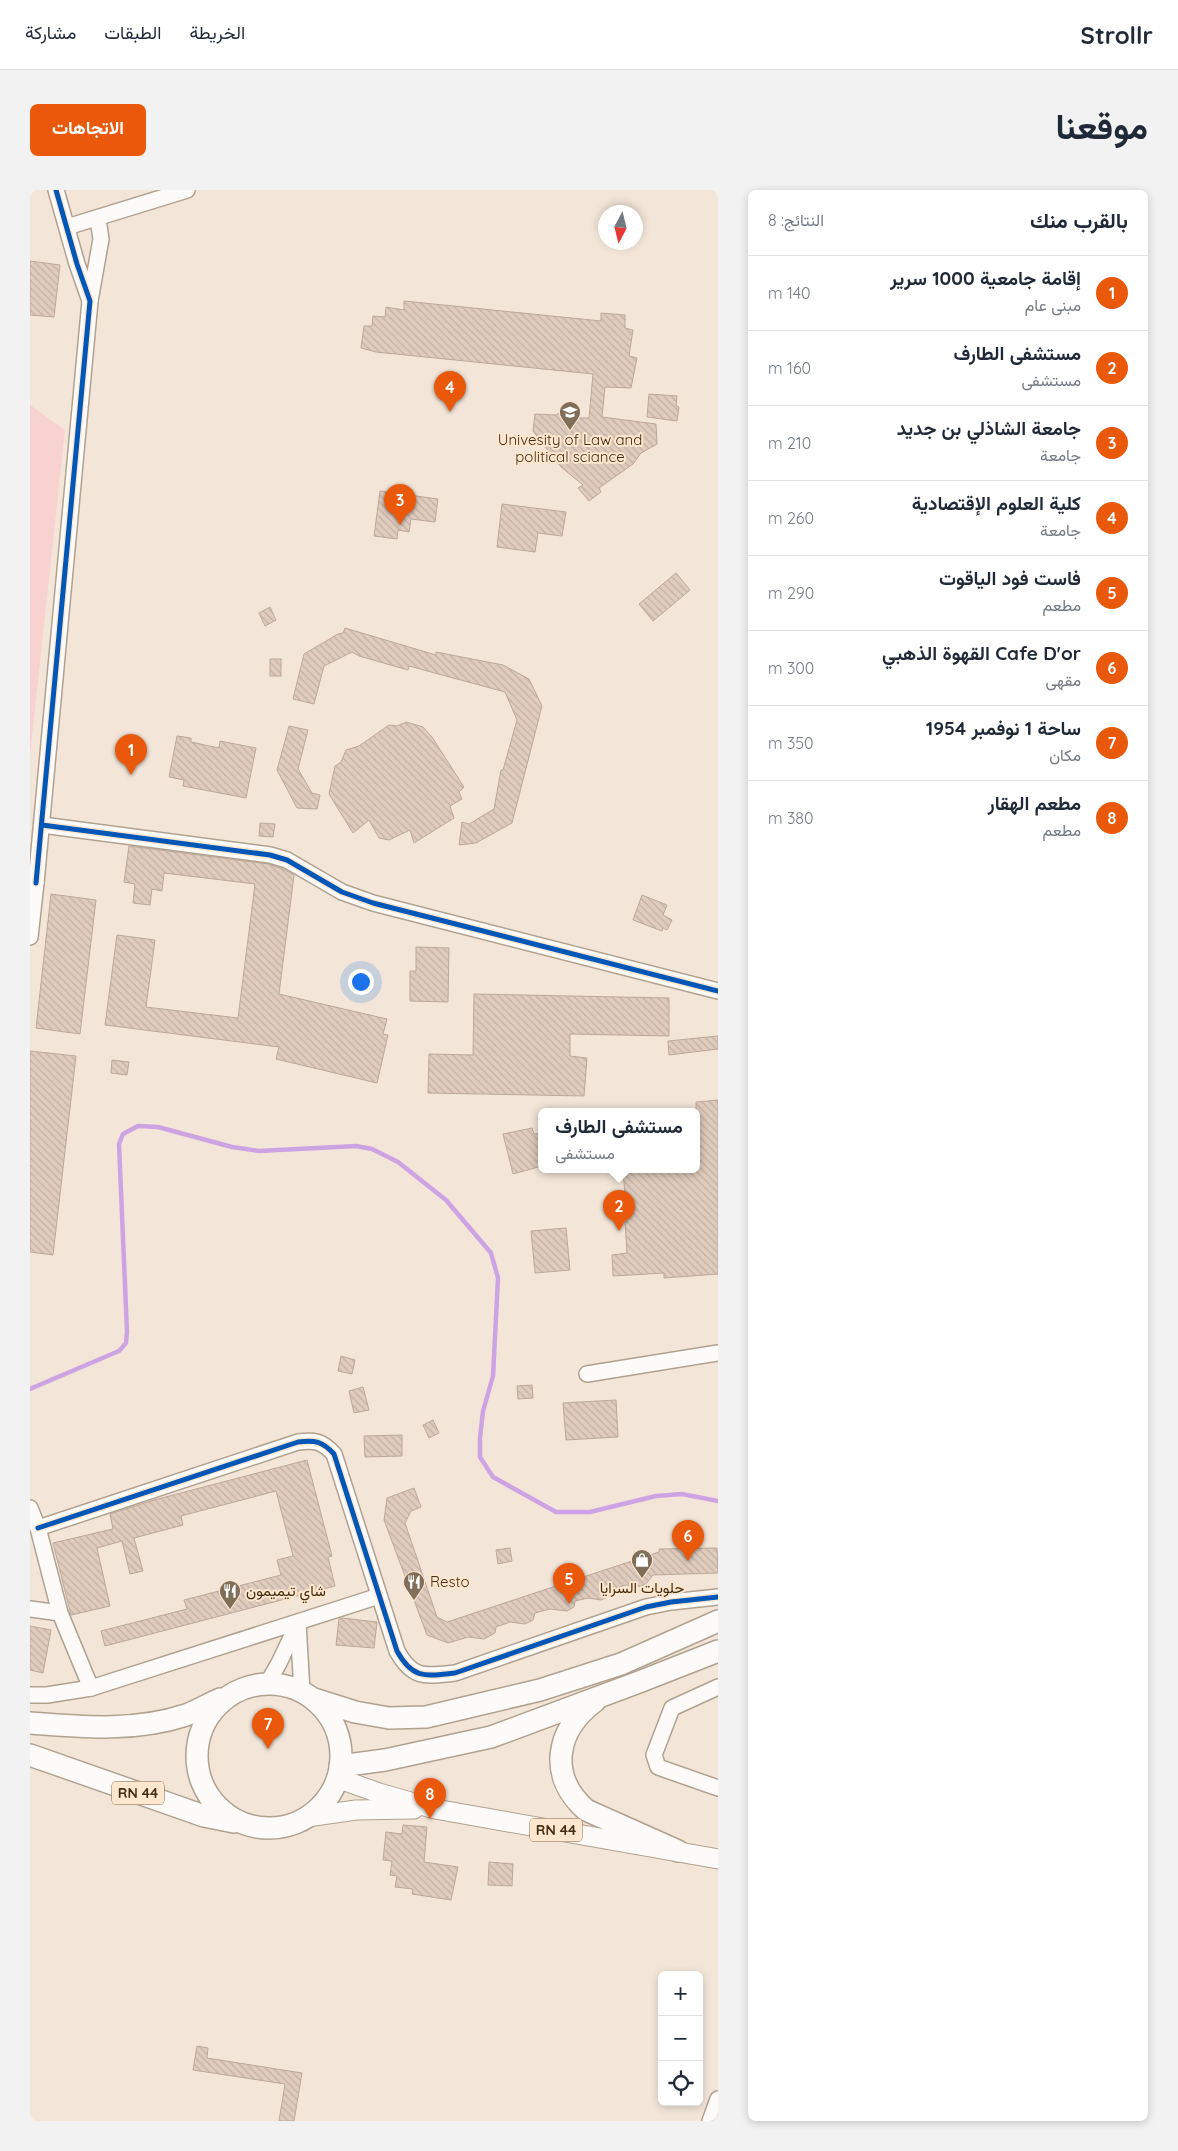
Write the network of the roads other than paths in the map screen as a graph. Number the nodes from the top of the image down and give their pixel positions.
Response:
1 (56, 190) edge
2 (187, 190) edge
3 (98, 218) junction
4 (67, 227) junction
5 (90, 301) junction
6 (42, 825) junction
7 (33, 883) edge
8 (30, 937) edge
9 (718, 991) edge
10 (718, 1353) edge
11 (587, 1374) dead end
12 (30, 1508) edge
13 (38, 1528) junction
14 (380, 1596) junction
15 (718, 1597) edge
16 (30, 1609) edge
17 (60, 1613) junction
18 (718, 1621) edge
19 (298, 1623) junction
20 (718, 1650) edge
21 (639, 1682) junction
22 (267, 1684) junction
23 (718, 1687) edge
24 (91, 1688) junction
25 (232, 1694) junction
26 (30, 1695) edge
27 (308, 1696) junction
28 (30, 1723) edge
29 (30, 1755) edge
30 (339, 1772) junction
31 (718, 1788) edge
32 (435, 1809) junction
33 (307, 1817) junction
34 (247, 1825) junction
35 (678, 1851) junction
36 (718, 1859) edge
37 (718, 2099) edge
38 (710, 2121) edge

1 - 4 street
2 - 3 street
3 - 4 street
3 - 5 street
4 - 5 street
5 - 6 street
6 - 7 street
6 - 9 street
7 - 8 street
10 - 11 street
12 - 13 street
13 - 14 street
13 - 17 street
14 - 15 street
14 - 19 street
16 - 17 street
17 - 24 street
18 - 27 highway
19 - 22 street
19 - 24 street
19 - 27 street
20 - 21 highway
21 - 30 highway
21 - 35 highway
22 - 25 highway
22 - 27 highway
23 - 31 street
24 - 26 street
25 - 28 highway
25 - 34 highway
27 - 30 highway
29 - 34 highway, RN 44
30 - 32 main road, RN 44
30 - 33 highway
32 - 33 main road, RN 44
32 - 35 main road, RN 44
33 - 34 highway
35 - 36 main road, RN 44
37 - 38 street

